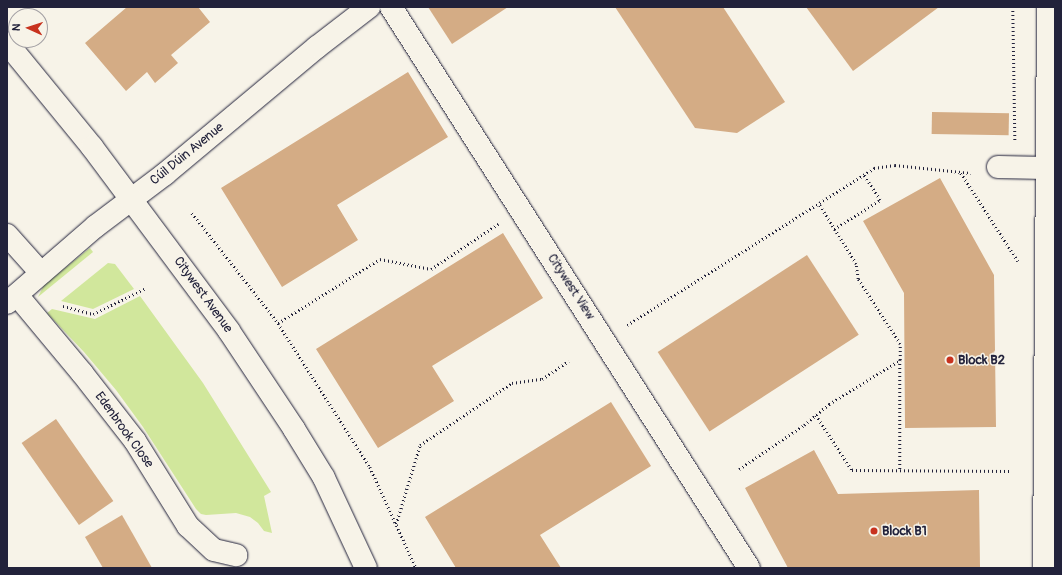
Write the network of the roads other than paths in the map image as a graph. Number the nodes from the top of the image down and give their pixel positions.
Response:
1 (369, 7) edge
2 (391, 7) edge
3 (1048, 7) edge
4 (7, 43) edge
5 (1006, 167) road end
6 (1046, 168) junction
7 (131, 199) junction
8 (7, 235) edge
9 (41, 273) junction
10 (12, 299) edge
11 (236, 555) dead end
12 (366, 568) edge
13 (749, 568) edge
14 (1044, 568) edge

1 - 7 street, Cúil Dúin Avenue
2 - 13 street, Citywest View
3 - 6 street
4 - 7 street, Citywest Avenue
5 - 6 street
6 - 14 street
7 - 9 street, Cúil Dúin Avenue
7 - 12 street, Citywest Avenue
8 - 9 street
9 - 10 street, Cúil Dúin Avenue
10 - 11 street, Edenbrook Close

